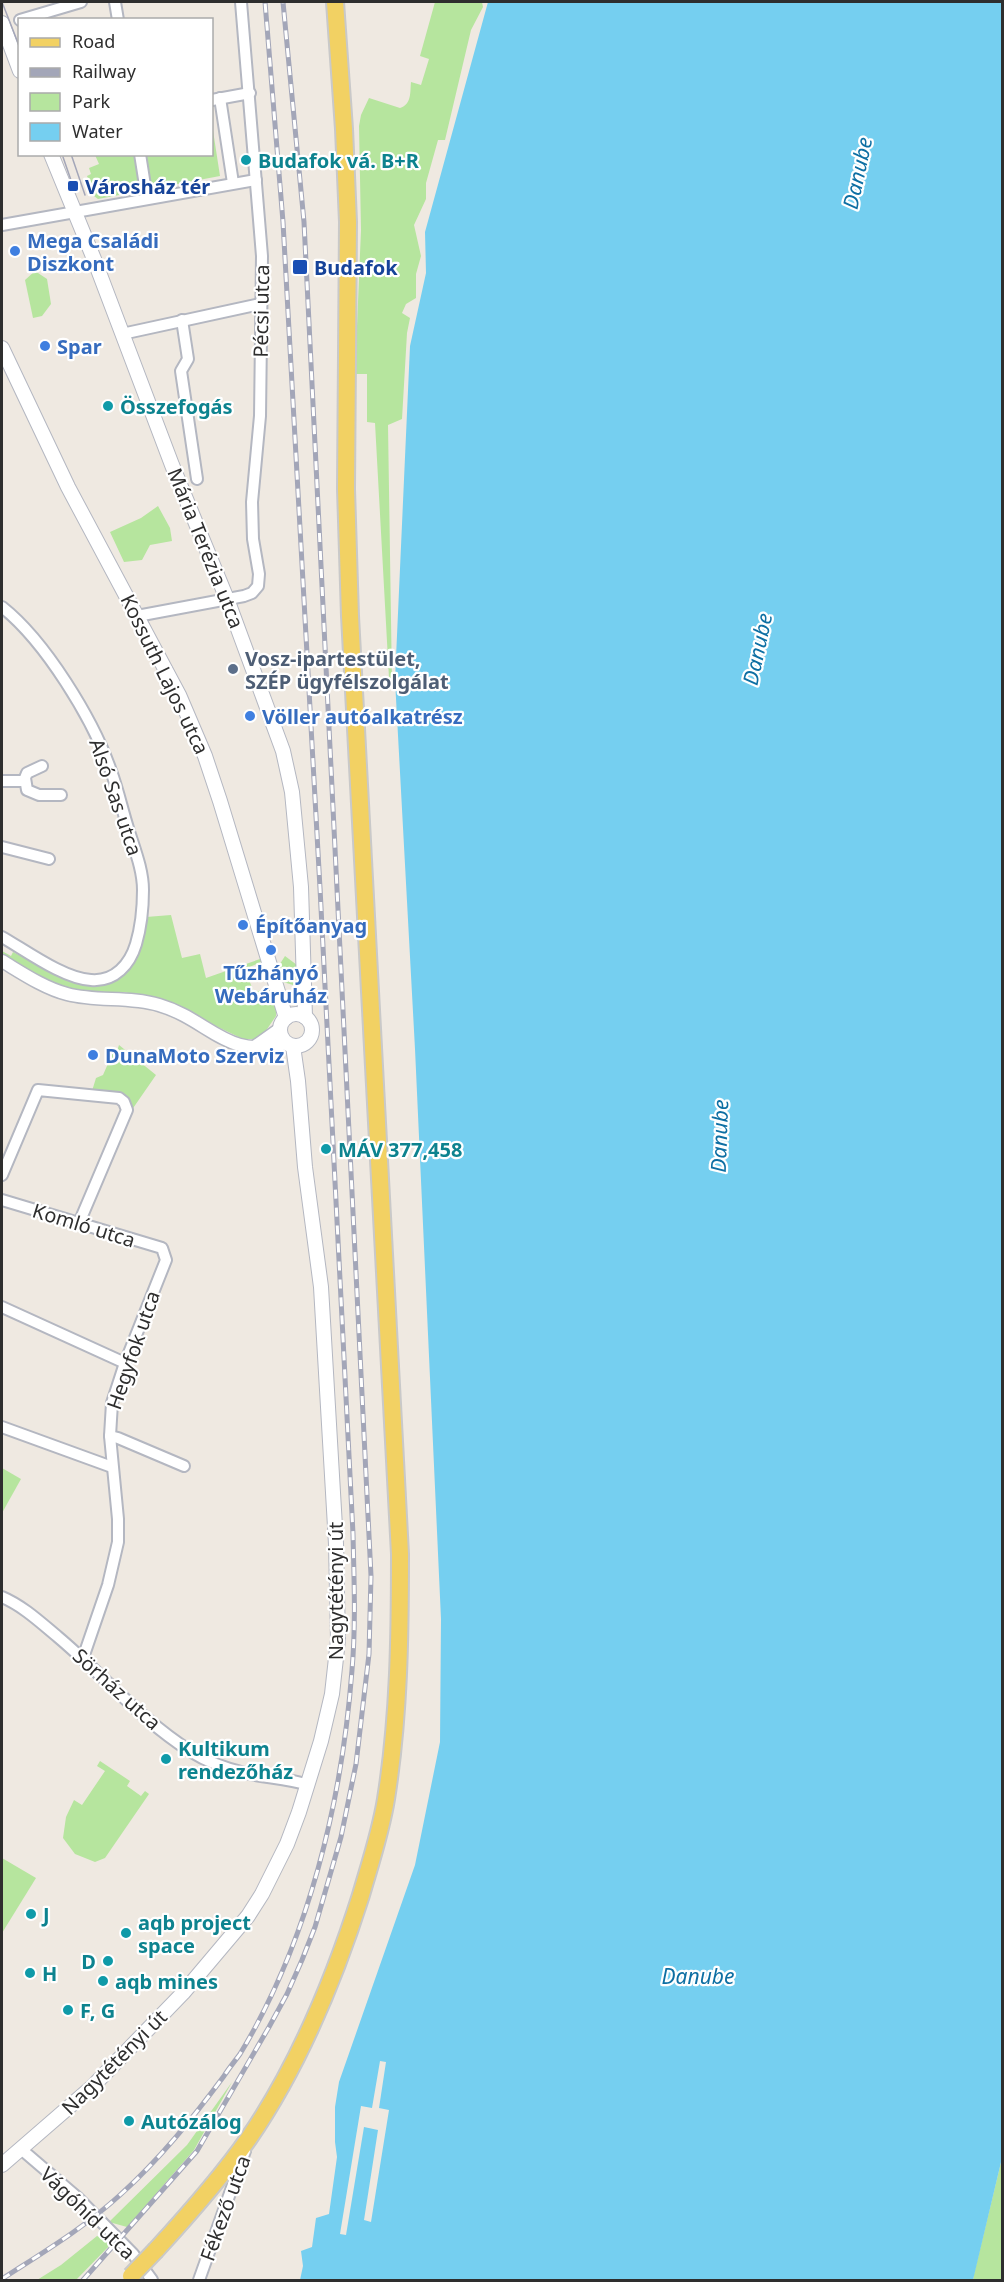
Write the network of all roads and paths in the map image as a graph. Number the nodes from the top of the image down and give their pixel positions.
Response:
1 (81, 2) edge
2 (115, 2) edge
3 (241, 2) edge
4 (335, 2) edge
5 (27, 18) edge
6 (118, 18) edge
7 (18, 20) edge
8 (2, 23) edge
9 (18, 66) edge
10 (250, 93) junction
11 (216, 99) edge
12 (52, 156) edge
13 (140, 156) edge
14 (256, 180) junction
15 (233, 183) junction
16 (147, 198) junction
17 (73, 212) junction
18 (2, 225) edge
19 (260, 304) junction
20 (182, 320) junction
21 (122, 334) junction
22 (2, 348) edge
23 (197, 479) dead end
24 (227, 599) junction
25 (2, 607) edge
26 (137, 616) junction
27 (42, 766) dead end
28 (2, 781) edge
29 (25, 781) junction
30 (61, 795) dead end
31 (2, 847) edge
32 (49, 859) dead end
33 (2, 937) edge
34 (2, 961) edge
35 (305, 978) junction
36 (306, 1017) junction
37 (286, 1021) junction
38 (307, 1042) junction
39 (290, 1045) junction
40 (253, 1048) junction
41 (298, 1081) junction
42 (2, 1175) edge
43 (2, 1200) edge
44 (79, 1223) junction
45 (165, 1253) joint
46 (2, 1307) edge
47 (125, 1363) junction
48 (2, 1427) edge
49 (110, 1436) junction
50 (184, 1466) dead end
51 (112, 1467) junction
52 (2, 1597) edge
53 (83, 1659) junction
54 (308, 1785) junction
55 (250, 2136) junction
56 (21, 2149) junction
57 (2, 2165) edge
58 (129, 2278) edge
59 (152, 2280) edge
60 (199, 2280) edge

1 - 5 street
2 - 6 street
3 - 10 street, Pécsi utca
4 - 55 main road
7 - 8 street
8 - 9 main road
10 - 11 street
10 - 14 street, Pécsi utca
11 - 15 street
12 - 17 main road, Mária Terézia utca
13 - 16 street
14 - 15 street
14 - 19 street, Pécsi utca
15 - 16 street
16 - 17 street
17 - 18 street
17 - 21 main road, Mária Terézia utca
19 - 20 street
19 - 24 street, Pécsi utca
20 - 21 street
20 - 23 street
21 - 24 main road, Mária Terézia utca
22 - 26 main road, Kossuth Lajos utca
24 - 26 street, Pécsi utca
24 - 35 main road, Mária Terézia utca
25 - 33 street, Alsó Sas utca
26 - 37 main road, Kossuth Lajos utca
27 - 29 street
28 - 29 street
29 - 30 street
31 - 32 street
34 - 40 street
35 - 36 main road, Mária Terézia utca
35 - 37 main road, Mária Terézia utca
36 - 37 main road
36 - 38 main road
37 - 39 main road
37 - 40 street
38 - 39 main road
38 - 41 main road, Nagytétényi út
39 - 40 street
39 - 41 main road, Nagytétényi út
41 - 54 main road, Nagytétényi út
42 - 44 street
43 - 44 street, Komló utca
44 - 45 street, Komló utca
45 - 47 street, Hegyfok utca
46 - 47 street
47 - 49 street, Hegyfok utca
48 - 51 street
49 - 50 street
49 - 51 street, Hegyfok utca
51 - 53 street, Hegyfok utca
52 - 53 street, Sörház utca
53 - 54 street, Sörház utca
54 - 56 main road, Nagytétényi út
55 - 58 main road, bridge
55 - 60 street, Fékező utca
56 - 57 main road, Nagytétényi út
56 - 59 street, Vágóhíd utca

